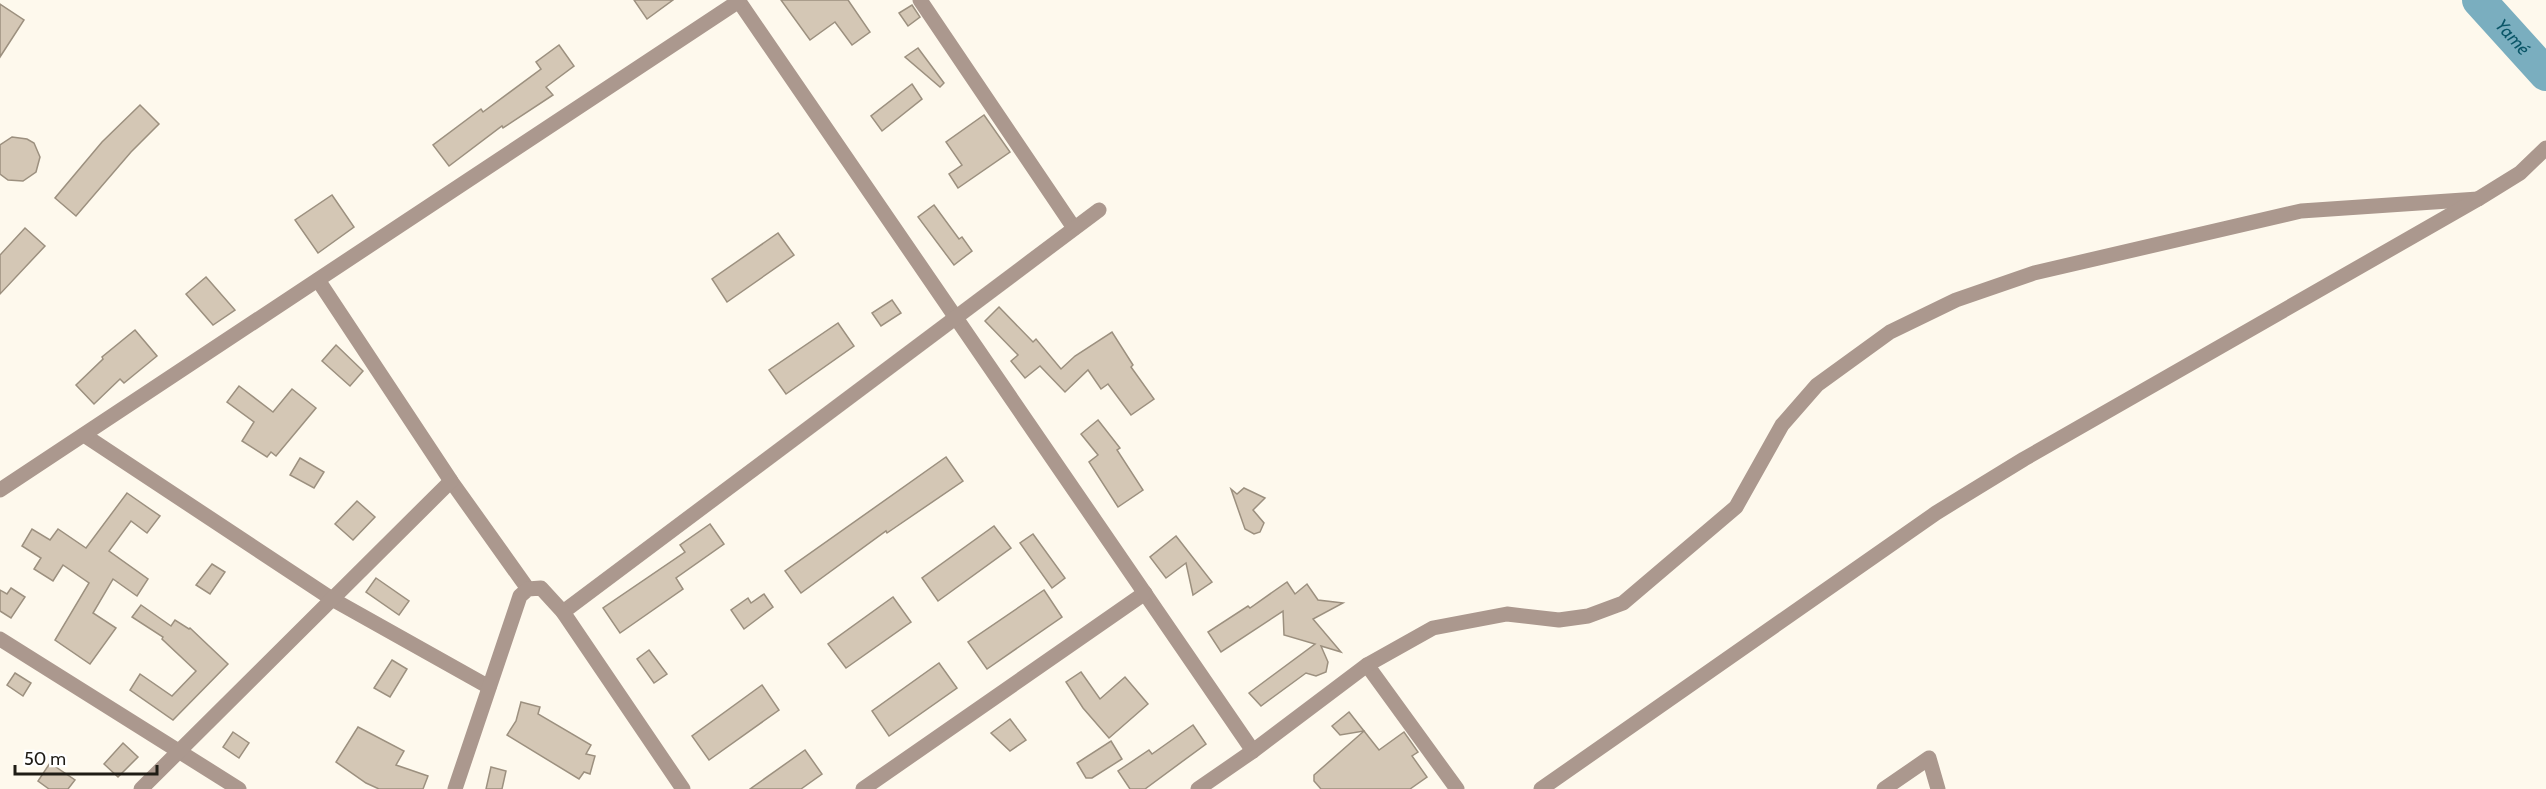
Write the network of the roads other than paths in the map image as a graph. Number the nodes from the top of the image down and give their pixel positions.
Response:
1 (920, 0) edge
2 (738, 1) edge
3 (2546, 148) edge
4 (2478, 199) junction
5 (1099, 210) dead end
6 (1074, 228) junction
7 (318, 280) junction
8 (956, 317) junction
9 (84, 435) junction
10 (451, 481) junction
11 (0, 490) edge
12 (528, 589) junction
13 (1145, 593) junction
14 (332, 599) junction
15 (562, 612) junction
16 (0, 639) edge
17 (1367, 665) junction
18 (489, 687) junction
19 (179, 751) junction
20 (1253, 751) junction
21 (141, 789) edge
22 (239, 789) edge
23 (455, 789) edge
24 (683, 789) edge
25 (862, 789) edge
26 (1198, 789) edge
27 (1457, 789) edge
28 (1541, 789) edge
29 (1884, 789) edge
30 (1938, 789) edge

1 - 6 street
2 - 7 street
2 - 8 street
3 - 4 street
4 - 17 street
4 - 28 street
5 - 6 street
6 - 8 street
7 - 9 street
7 - 10 street
8 - 13 street
8 - 15 street
9 - 11 street
9 - 14 street
10 - 12 street
10 - 14 street
12 - 15 street
12 - 18 street
13 - 20 street
13 - 25 street
14 - 18 street
14 - 19 street
15 - 24 street
16 - 19 street
17 - 20 street
17 - 27 street
18 - 23 street
19 - 21 street
19 - 22 street
20 - 26 street
29 - 30 street

